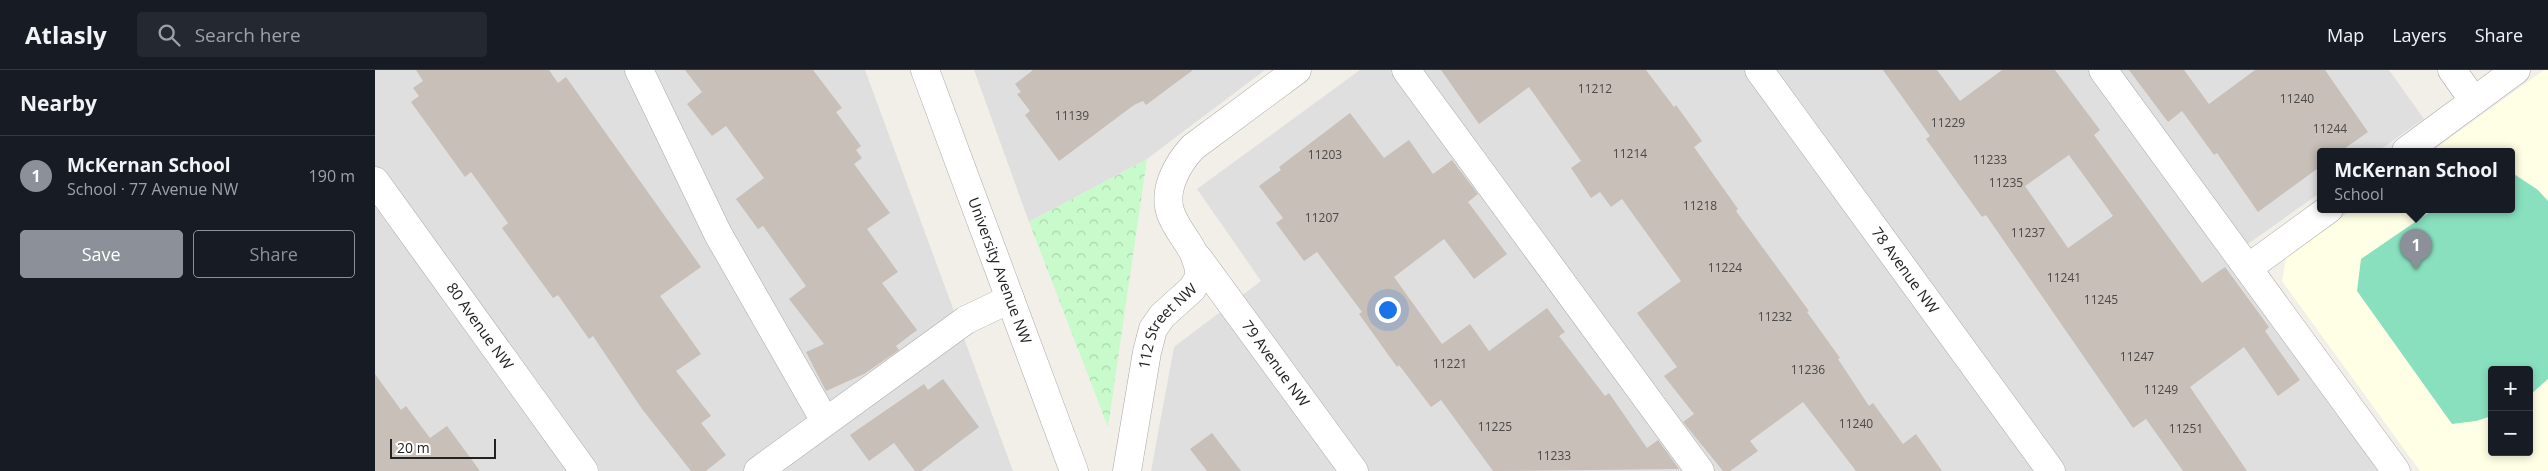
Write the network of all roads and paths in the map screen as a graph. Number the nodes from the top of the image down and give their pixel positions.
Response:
1 (639, 70) edge
2 (925, 70) edge
3 (1297, 70) edge
4 (1406, 70) edge
5 (1759, 70) edge
6 (2103, 70) edge
7 (2452, 70) edge
8 (2516, 70) edge
9 (2474, 101) junction
10 (2410, 148) edge
11 (375, 181) edge
12 (2324, 213) edge
13 (1198, 258) junction
14 (2248, 268) junction
15 (1010, 299) junction
16 (825, 421) junction
17 (584, 471) edge
18 (758, 471) edge
19 (1074, 471) edge
20 (1127, 471) edge
21 (1354, 471) edge
22 (1700, 471) edge
23 (2051, 471) edge
24 (2396, 471) edge

1 - 16 street
2 - 15 street, University Avenue NW
3 - 13 street
4 - 22 street
5 - 23 street, 78 Avenue NW
6 - 14 street
7 - 9 street
8 - 9 street
9 - 10 street
11 - 17 street, 80 Avenue NW
12 - 14 street
13 - 20 street, 112 Street NW
13 - 21 street, 79 Avenue NW
14 - 24 street
15 - 16 street
15 - 19 street, University Avenue NW
16 - 18 street

